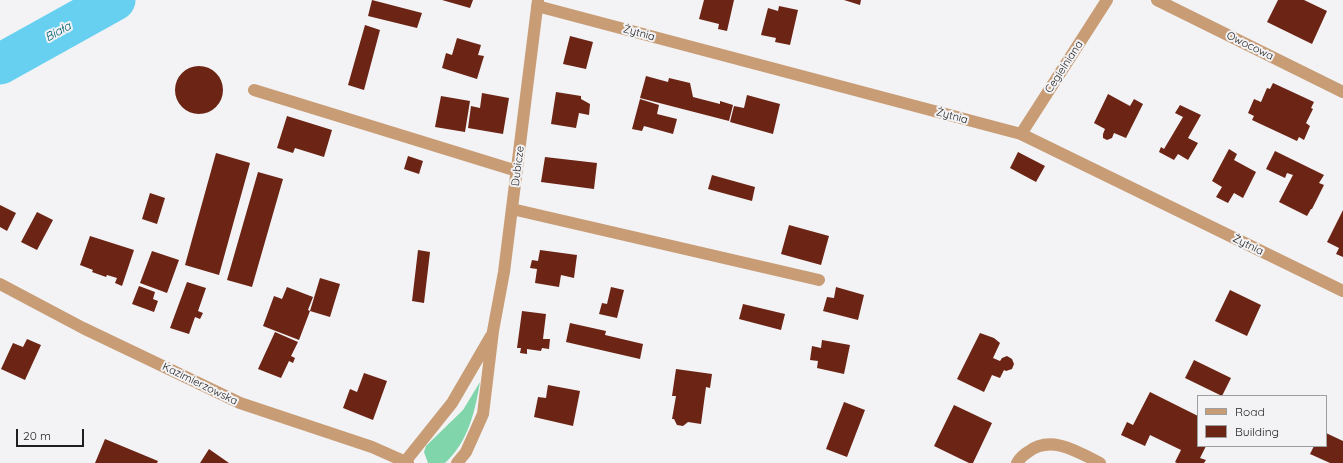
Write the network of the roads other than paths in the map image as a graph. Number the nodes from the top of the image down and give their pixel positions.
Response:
1 (1107, 0) edge
2 (1157, 0) edge
3 (537, 3) edge
4 (254, 90) dead end
5 (1343, 92) edge
6 (1021, 134) junction
7 (517, 171) junction
8 (512, 209) junction
9 (819, 280) dead end
10 (0, 284) edge
11 (1343, 291) edge
12 (493, 332) junction
13 (406, 462) edge
14 (457, 463) edge
15 (1017, 463) edge
16 (1100, 463) edge

1 - 6 street, Cegielniana
2 - 5 street, Owocowa
3 - 6 street, Żytnia
3 - 7 street, Dubicze
4 - 7 street
6 - 11 street, Żytnia
7 - 8 street, Dubicze
8 - 9 street
8 - 12 street, Dubicze
10 - 13 street, Kazimierzowska
12 - 13 street, Dubicze
12 - 14 street, Dubicze
15 - 16 street

